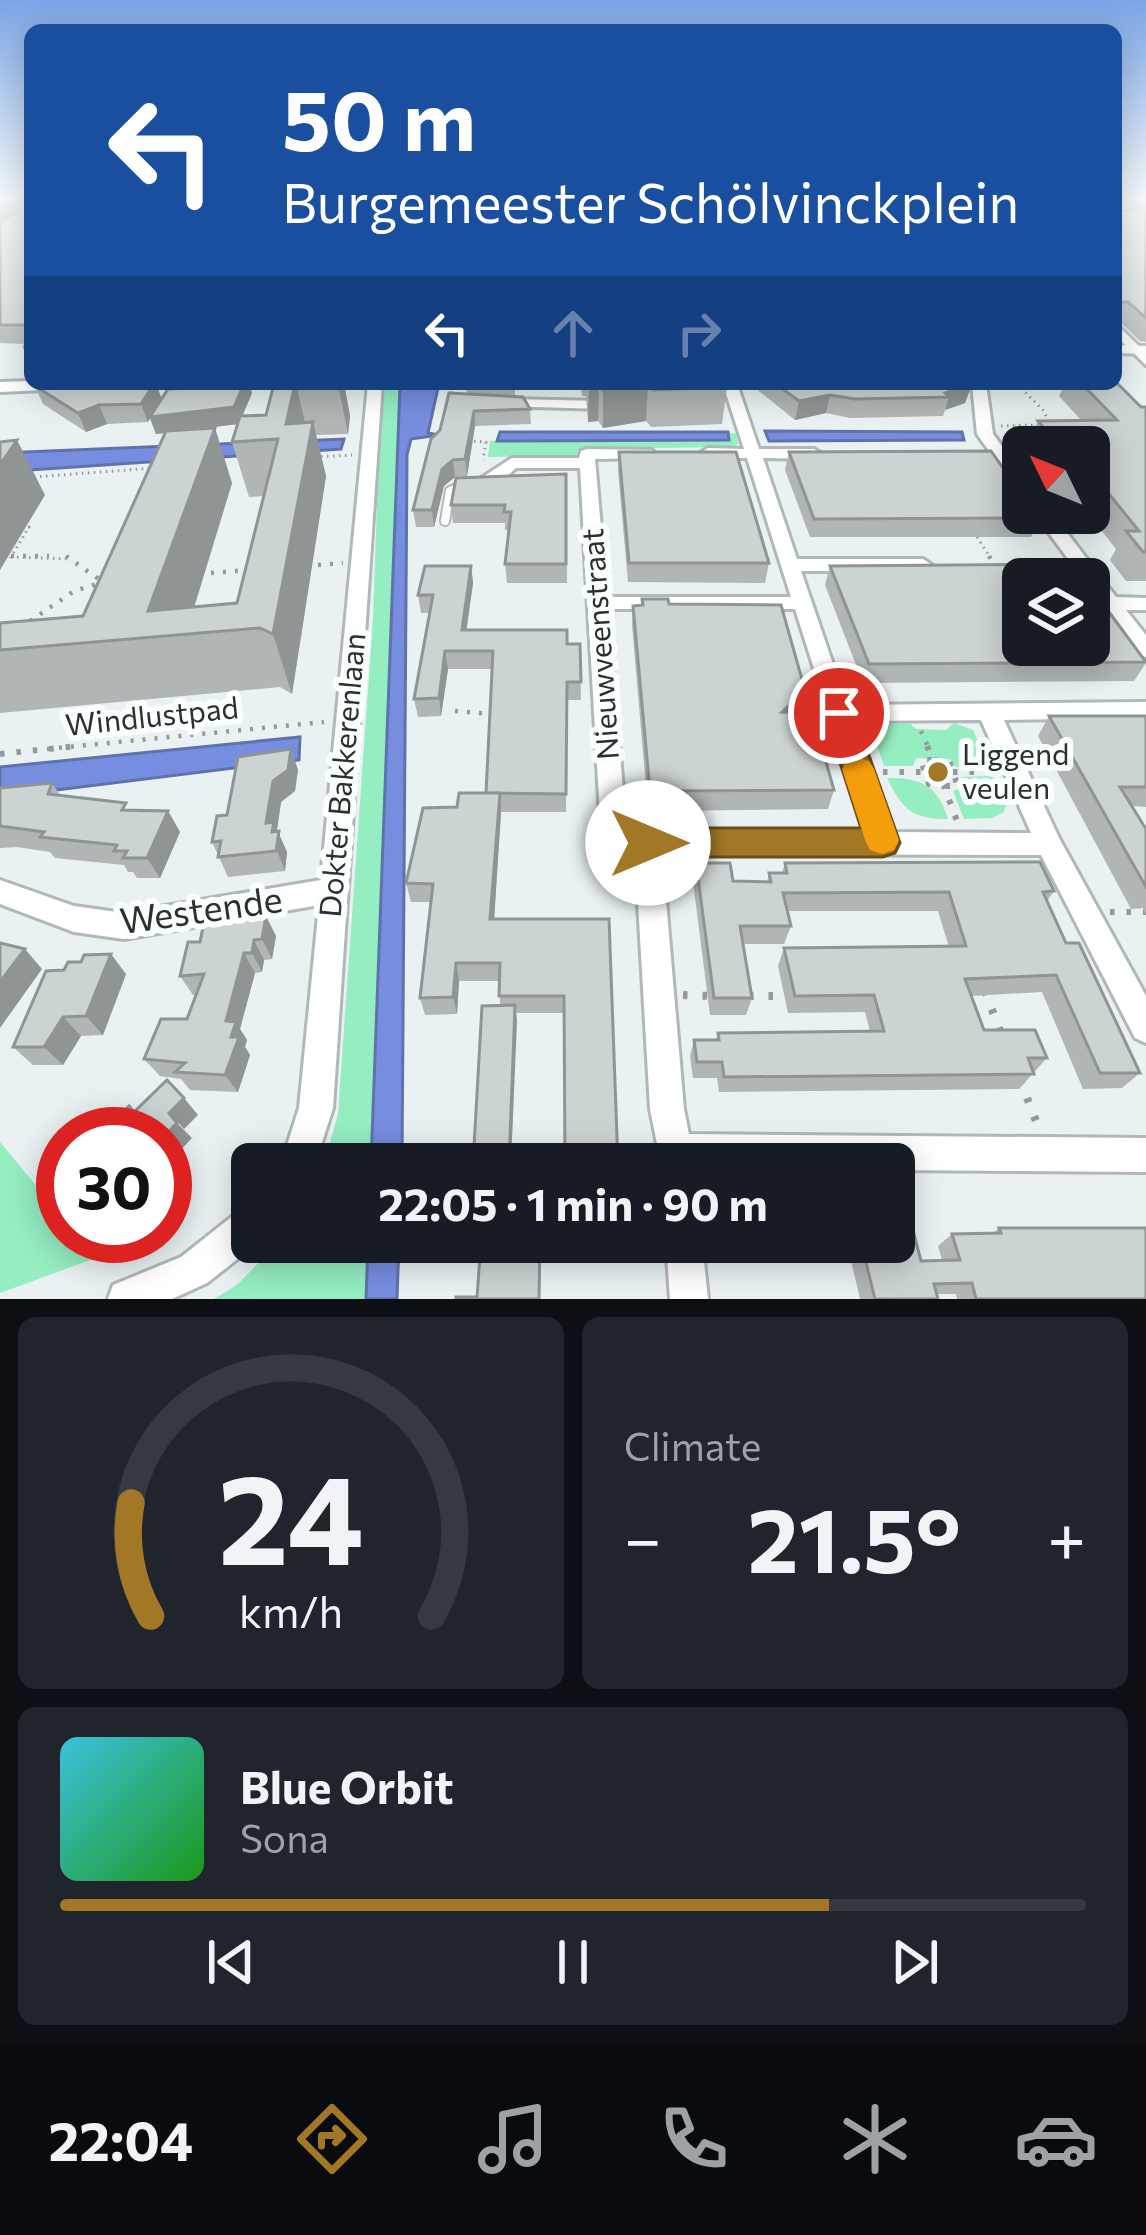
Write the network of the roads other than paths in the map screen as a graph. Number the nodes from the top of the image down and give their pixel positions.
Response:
1 (375, 390) edge
2 (539, 390) edge
3 (732, 390) edge
4 (980, 390) edge
5 (538, 402) junction
6 (493, 404) edge
7 (604, 405) edge
8 (662, 453) edge
9 (685, 453) edge
10 (755, 453) junction
11 (826, 455) edge
12 (979, 455) edge
13 (1001, 455) joint
14 (587, 459) junction
15 (480, 484) joint
16 (445, 521) dead end
17 (789, 565) junction
18 (948, 565) edge
19 (598, 603) junction
20 (801, 603) junction
21 (1110, 603) edge
22 (1110, 604) edge
23 (1146, 604) edge
24 (1146, 650) edge
25 (1146, 710) edge
26 (839, 713) junction
27 (990, 715) junction
28 (648, 843) junction
29 (883, 843) junction
30 (1049, 844) junction
31 (334, 890) junction
32 (0, 892) edge
33 (1146, 1027) edge
34 (305, 1143) edge
35 (674, 1143) edge
36 (915, 1155) edge
37 (1146, 1155) edge
38 (231, 1241) edge
39 (686, 1263) edge
40 (127, 1299) edge
41 (689, 1299) edge

1 - 31 street, Dokter Bakkerenlaan
2 - 5 street
3 - 10 street
4 - 13 street
5 - 6 street
5 - 7 street
8 - 14 street
9 - 10 street
10 - 11 street
10 - 17 street
12 - 13 street
14 - 15 street
14 - 19 street, Nieuwveenstraat
15 - 16 lane
17 - 18 street
17 - 20 street
19 - 20 street
19 - 28 street, Nieuwveenstraat
20 - 26 street
21 - 23 street
22 - 24 street
25 - 27 street
26 - 27 street
26 - 29 street
27 - 30 street
28 - 29 street
28 - 35 street
29 - 30 street
30 - 33 street
31 - 32 street, Westende
31 - 34 street, Dokter Bakkerenlaan
36 - 37 street
38 - 40 street
39 - 41 street

